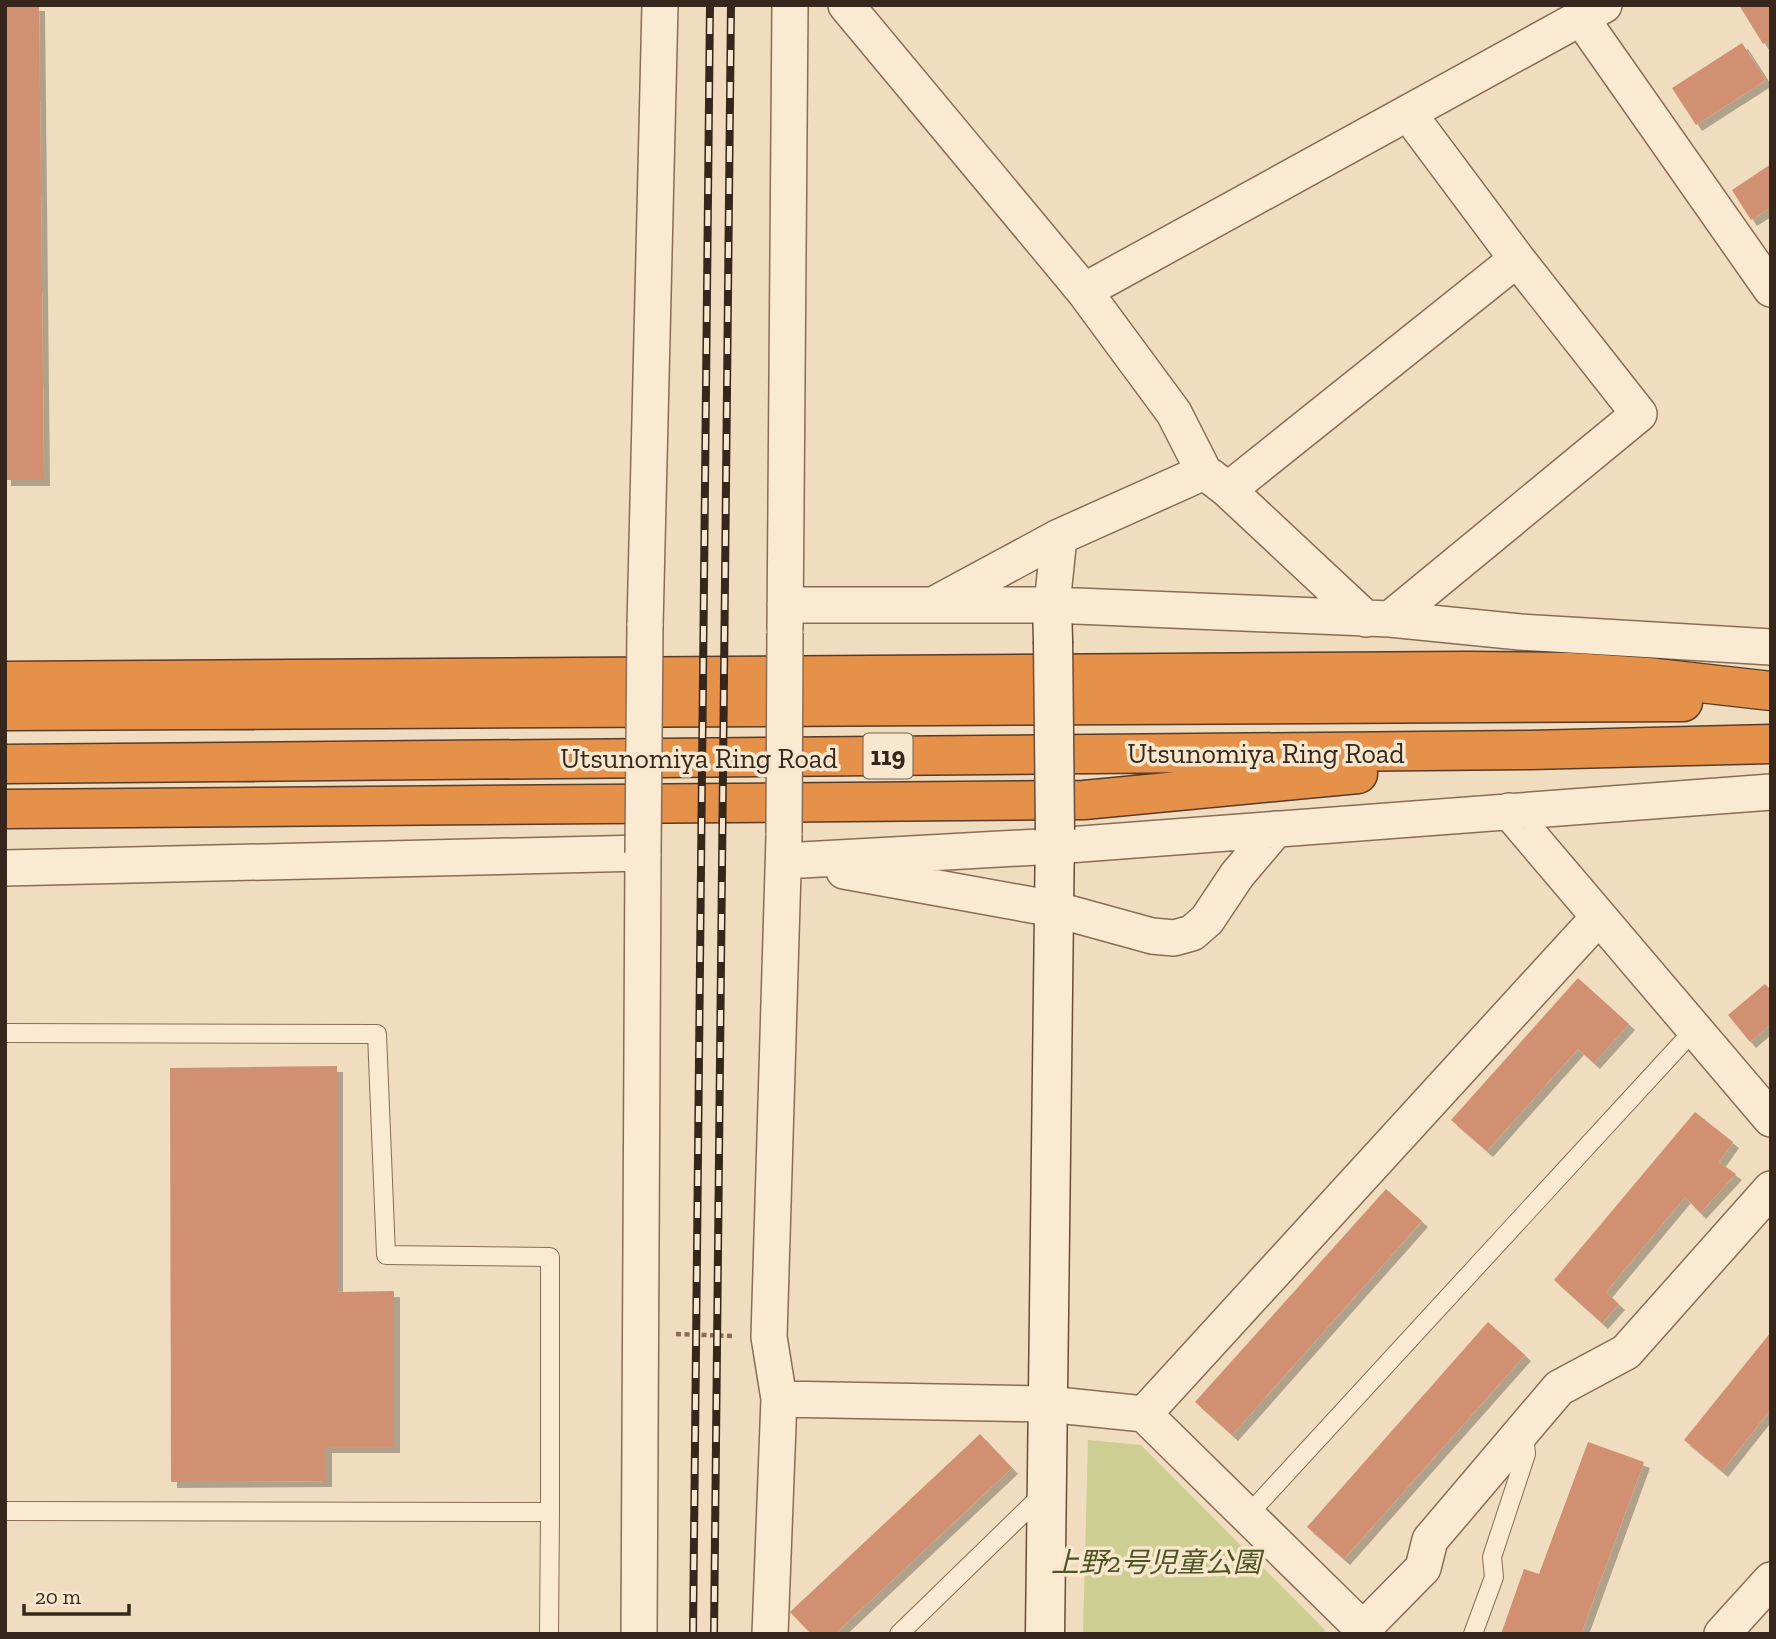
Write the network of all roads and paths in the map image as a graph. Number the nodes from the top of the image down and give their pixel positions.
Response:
1 (660, 5) edge
2 (790, 5) edge
3 (846, 5) edge
4 (1592, 12) edge
5 (1408, 113) junction
6 (1517, 259) junction
7 (1771, 289) edge
8 (1084, 291) junction
9 (1216, 481) junction
10 (1059, 537) junction
11 (932, 605) junction
12 (785, 619) junction
13 (1378, 619) junction
14 (1053, 623) junction
15 (1771, 647) edge
16 (5, 681) edge
17 (1771, 691) edge
18 (1771, 701) edge
19 (5, 711) edge
20 (1771, 744) edge
21 (1530, 750) junction
22 (5, 764) edge
23 (1771, 792) edge
24 (5, 809) edge
25 (1509, 811) junction
26 (1276, 829) junction
27 (1055, 838) junction
28 (784, 847) junction
29 (643, 853) junction
30 (5, 868) edge
31 (1054, 909) junction
32 (1598, 918) junction
33 (1694, 1030) junction
34 (5, 1033) edge
35 (1771, 1119) edge
36 (1771, 1189) edge
37 (641, 1333) junction
38 (769, 1337) junction
39 (779, 1399) junction
40 (1047, 1404) junction
41 (1144, 1414) junction
42 (1524, 1430) junction
43 (1046, 1492) junction
44 (5, 1511) edge
45 (550, 1512) junction
46 (1247, 1516) junction
47 (1771, 1580) edge
48 (1363, 1632) edge
49 (549, 1634) edge
50 (639, 1634) edge
51 (771, 1634) edge
52 (899, 1634) edge
53 (1045, 1634) edge
54 (1473, 1634) edge
55 (1722, 1634) edge

1 - 29 street, bridge
2 - 12 street
3 - 8 street
4 - 5 street
4 - 7 street
5 - 6 street
5 - 8 street
6 - 9 street
6 - 13 street
8 - 9 street
9 - 10 street
9 - 13 street
10 - 11 street
10 - 14 street
11 - 12 street
11 - 14 street
12 - 28 street, bridge
13 - 14 street
13 - 15 street
14 - 27 street, bridge
16 - 17 highway
18 - 19 highway, Utsunomiya Ring Road / 119
20 - 21 highway, Utsunomiya Ring Road / 119
21 - 22 highway, Utsunomiya Ring Road / 119
21 - 24 highway
23 - 25 street
25 - 26 street
25 - 32 street
26 - 27 street
26 - 31 street
27 - 28 street
27 - 31 street
28 - 31 street
28 - 38 street
29 - 30 street
29 - 37 street
31 - 40 street
32 - 33 street
32 - 41 street
33 - 35 street
33 - 46 lane
34 - 45 lane
36 - 42 street
37 - 38 path
37 - 50 street
38 - 39 street
39 - 40 street
39 - 51 street
40 - 41 street
40 - 43 street
41 - 46 street
42 - 48 street
42 - 54 lane
43 - 52 lane
43 - 53 street
44 - 45 lane
45 - 49 lane
46 - 48 street
47 - 55 street

